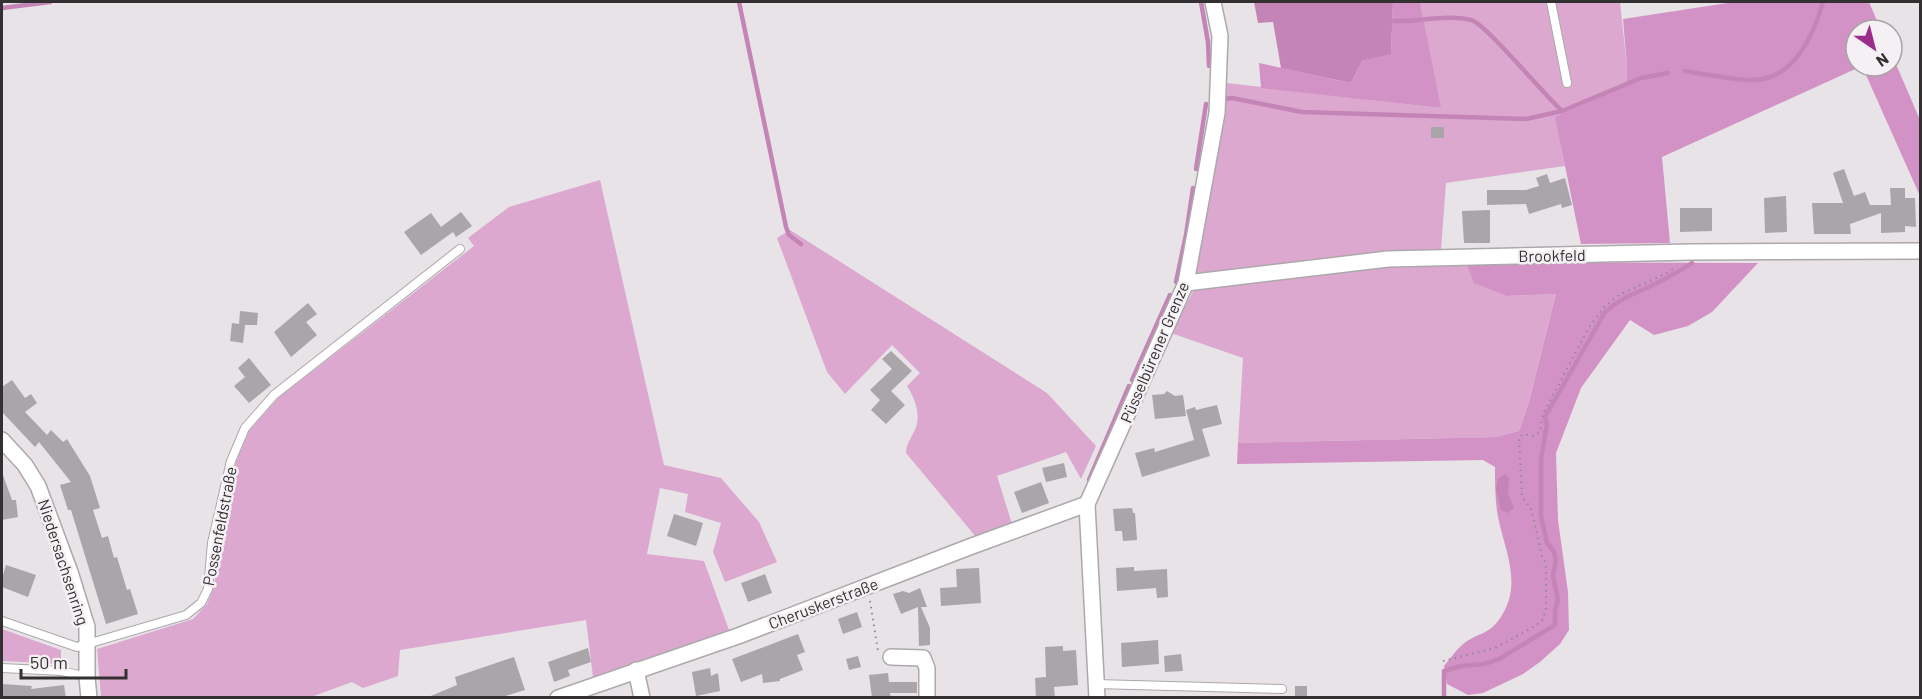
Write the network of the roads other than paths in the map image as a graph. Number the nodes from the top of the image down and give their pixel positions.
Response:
1 (1213, 2) edge
2 (1551, 2) edge
3 (1567, 83) dead end
4 (460, 249) dead end
5 (1920, 251) edge
6 (1186, 283) junction
7 (2, 440) edge
8 (1087, 504) junction
9 (2, 621) edge
10 (87, 645) junction
11 (891, 657) road end
12 (2, 668) edge
13 (636, 670) junction
14 (87, 677) junction
15 (1282, 689) dead end
16 (1096, 691) edge
17 (89, 698) edge
18 (558, 698) edge
19 (642, 698) edge
20 (927, 698) edge

1 - 6 street, Püsselbürener Grenze
2 - 3 lane
4 - 10 lane, Possenfeldstraße
5 - 6 street, Brookfeld
6 - 8 street, Püsselbürener Grenze
7 - 10 street, Niedersachsenring
8 - 13 street, Cheruskerstraße
8 - 16 street, Püsselbürener Grenze
9 - 10 lane
10 - 14 street, Niedersachsenring
11 - 20 street
12 - 14 lane
13 - 18 street, Cheruskerstraße
13 - 19 street
14 - 17 street, Niedersachsenring
15 - 16 lane

